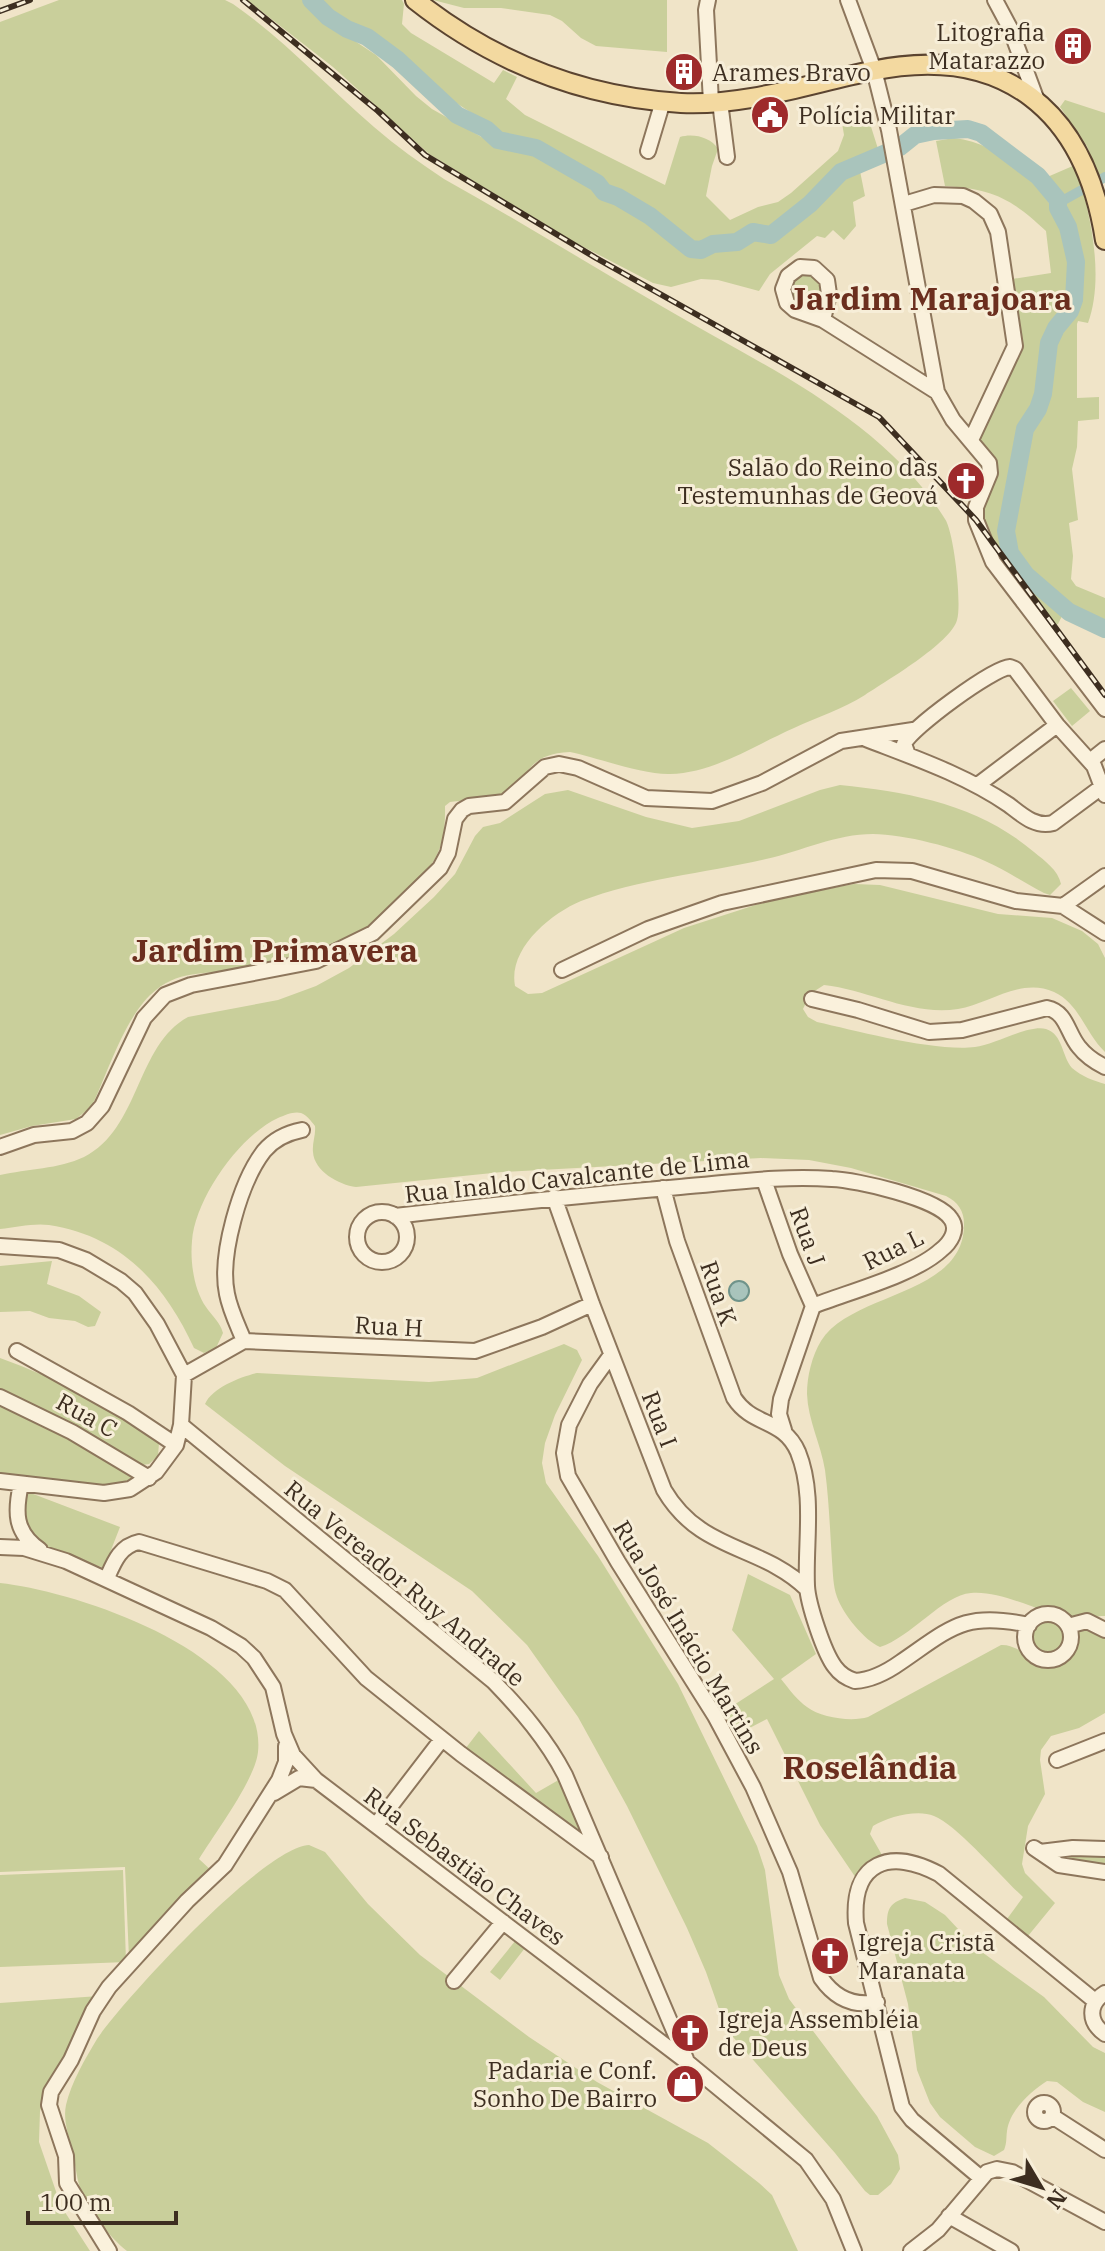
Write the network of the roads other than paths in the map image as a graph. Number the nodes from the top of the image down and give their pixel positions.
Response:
1 (708, 0) edge
2 (848, 0) edge
3 (995, 0) edge
4 (419, 2) edge
5 (874, 70) junction
6 (1036, 98) junction
7 (663, 101) junction
8 (715, 102) junction
9 (648, 151) dead end
10 (727, 157) dead end
11 (904, 204) junction
12 (1105, 240) edge
13 (823, 320) dead end
14 (937, 392) junction
15 (976, 445) junction
16 (1105, 709) edge
17 (1057, 725) junction
18 (913, 730) junction
19 (865, 739) junction
20 (1105, 749) edge
21 (908, 755) junction
22 (1090, 761) junction
23 (979, 784) junction
24 (1104, 791) edge
25 (1105, 876) edge
26 (1063, 906) junction
27 (1105, 933) edge
28 (562, 970) dead end
29 (812, 999) dead end
30 (1105, 1067) edge
31 (302, 1130) dead end
32 (0, 1147) edge
33 (764, 1180) junction
34 (663, 1188) junction
35 (554, 1197) junction
36 (395, 1216) dead end
37 (0, 1246) edge
38 (592, 1304) junction
39 (813, 1306) junction
40 (244, 1341) junction
41 (17, 1351) dead end
42 (611, 1355) junction
43 (184, 1375) junction
44 (0, 1397) edge
45 (781, 1399) junction
46 (758, 1419) junction
47 (181, 1425) junction
48 (784, 1430) junction
49 (176, 1445) junction
50 (149, 1478) junction
51 (0, 1481) edge
52 (21, 1484) junction
53 (0, 1547) edge
54 (57, 1558) junction
55 (808, 1567) junction
56 (786, 1572) junction
57 (107, 1578) junction
58 (807, 1589) junction
59 (1105, 1619) edge
60 (1087, 1621) junction
61 (1029, 1625) junction
62 (1068, 1626) junction
63 (1105, 1630) edge
64 (284, 1734) junction
65 (442, 1739) junction
66 (1105, 1741) edge
67 (1057, 1760) dead end
68 (316, 1780) junction
69 (268, 1799) junction
70 (376, 1825) junction
71 (1105, 1849) edge
72 (602, 1857) junction
73 (1105, 1872) edge
74 (503, 1922) junction
75 (454, 1981) dead end
76 (1100, 1997) edge
77 (877, 2002) junction
78 (1105, 2034) edge
79 (687, 2062) junction
80 (1052, 2116) dead end
81 (1105, 2150) edge
82 (981, 2178) junction
83 (949, 2216) junction
84 (1105, 2222) edge
85 (851, 2249) edge
86 (109, 2251) edge
87 (911, 2251) edge
88 (1011, 2251) edge

1 - 8 street
2 - 5 street
3 - 6 street
4 - 7 main road
5 - 6 main road
5 - 8 main road
5 - 11 street
6 - 12 main road
7 - 8 main road
7 - 9 street
8 - 10 street
11 - 14 street
11 - 15 street
13 - 14 street
14 - 15 street
15 - 16 street
17 - 18 street
17 - 22 street
17 - 23 street
18 - 19 street
18 - 21 street
19 - 21 street
19 - 32 street
20 - 22 street
21 - 23 street
22 - 24 street
23 - 24 street
25 - 26 street
26 - 27 street
26 - 28 street
29 - 30 street
31 - 40 street
33 - 34 street, Rua Inaldo Cavalcante de Lima
33 - 39 street, Rua J
33 - 39 street, Rua L
34 - 35 street, Rua Inaldo Cavalcante de Lima
34 - 46 street, Rua K
35 - 36 street, Rua Inaldo Cavalcante de Lima
35 - 38 street, Rua I
37 - 43 street
38 - 40 street, Rua H
38 - 42 street, Rua I
39 - 45 street
40 - 43 street
41 - 49 street
42 - 56 street, Rua I
42 - 77 street, Rua José Inácio Martins
43 - 47 street
44 - 50 street, Rua C
45 - 46 street
45 - 48 street
46 - 48 street
47 - 49 street
47 - 72 street, Rua Vereador Ruy Andrade
48 - 55 street
49 - 50 street
50 - 52 street
51 - 52 street
52 - 54 street
53 - 54 street, Rua Sebastião Chaves
54 - 57 street, Rua Sebastião Chaves
55 - 56 street
55 - 58 street
56 - 58 street, Rua I
57 - 64 street, Rua Sebastião Chaves
57 - 65 street
58 - 61 street
59 - 60 street
60 - 62 street
60 - 63 street
61 - 62 street
61 - 62 street
64 - 68 street, Rua Sebastião Chaves
64 - 69 street
65 - 70 street
65 - 72 street
66 - 67 street
68 - 69 street
68 - 70 street, Rua Sebastião Chaves
69 - 86 street
70 - 74 street, Rua Sebastião Chaves
71 - 73 street
72 - 79 street, Rua Vereador Ruy Andrade
74 - 75 street
74 - 79 street, Rua Sebastião Chaves
76 - 77 street
76 - 78 street
77 - 82 street
79 - 85 street, Rua Sebastião Chaves
80 - 81 street
82 - 83 street
82 - 84 street
83 - 87 street
83 - 88 street

